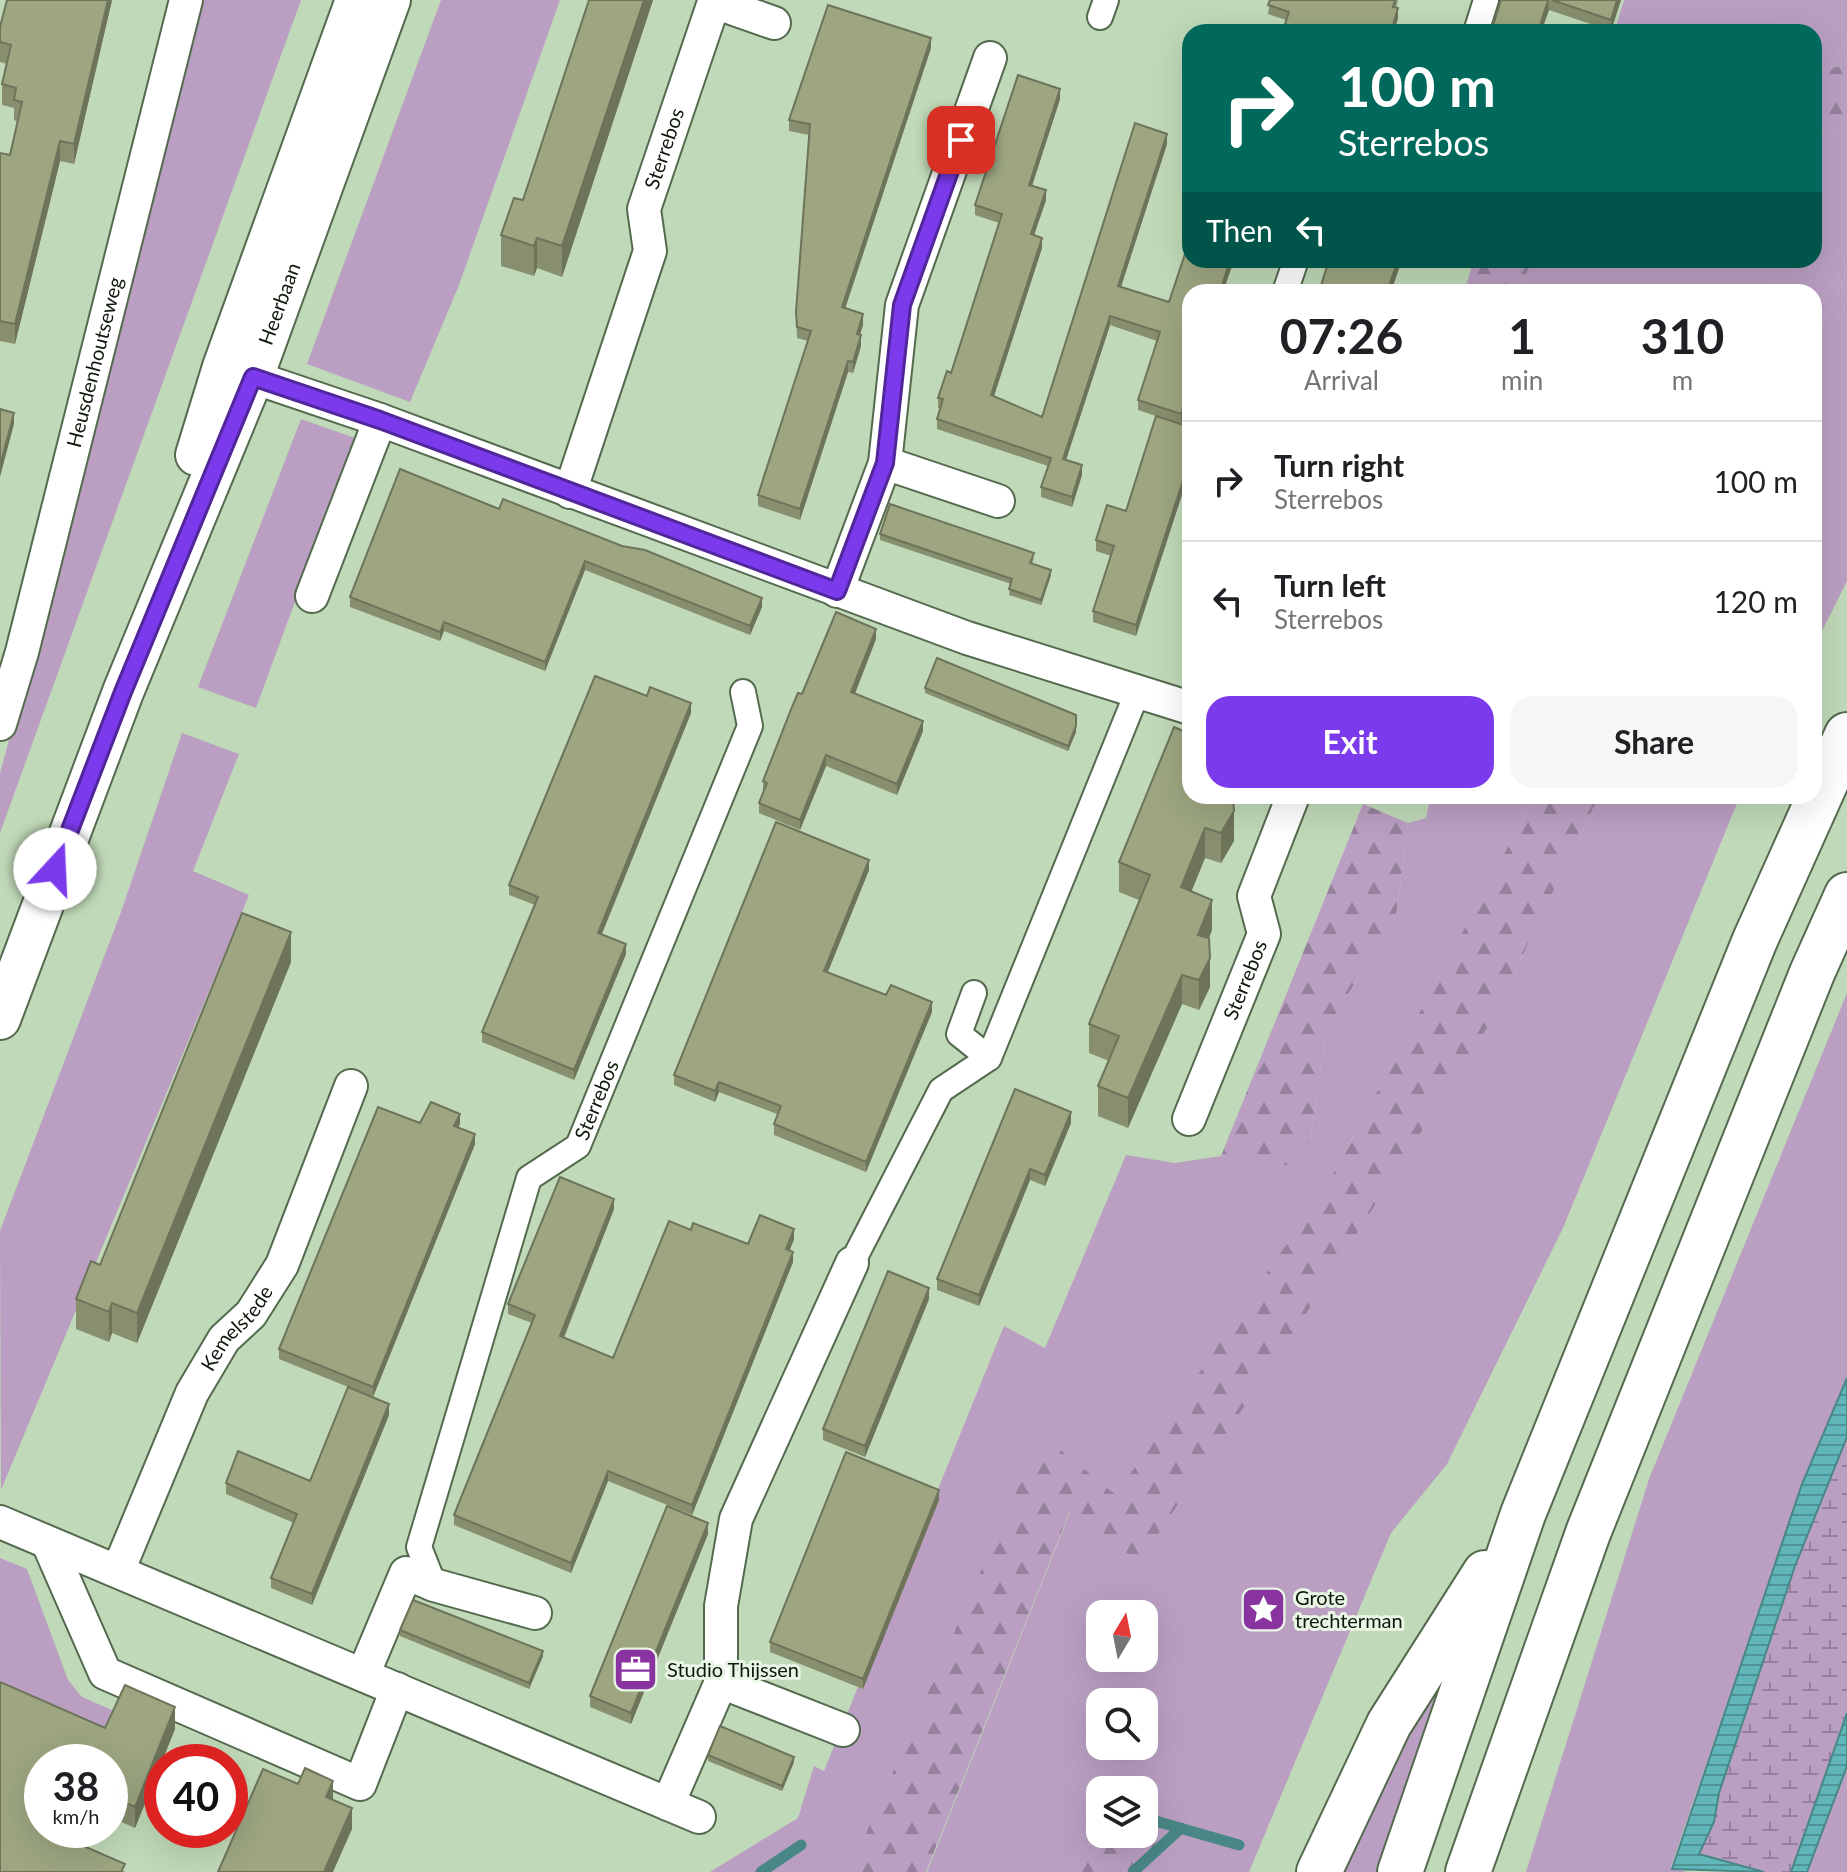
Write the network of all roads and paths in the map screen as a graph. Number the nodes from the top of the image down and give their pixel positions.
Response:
1 (186, 0) edge
2 (356, 0) edge
3 (390, 0) edge
4 (1486, 0) edge
5 (774, 23) dead end
6 (1478, 24) edge
7 (990, 58) dead end
8 (238, 372) junction
9 (380, 420) junction
10 (885, 463) junction
11 (570, 492) junction
12 (998, 501) dead end
13 (837, 591) junction
14 (312, 596) dead end
15 (743, 692) dead end
16 (1137, 693) junction
17 (1182, 706) edge
18 (0, 724) edge
19 (1847, 735) edge
20 (1822, 791) edge
21 (1290, 804) edge
22 (1816, 804) edge
23 (1847, 895) edge
24 (974, 993) dead end
25 (0, 1019) edge
26 (989, 1058) junction
27 (351, 1086) dead end
28 (1189, 1119) dead end
29 (852, 1263) joint
30 (1523, 1514) junction
31 (0, 1522) edge
32 (48, 1543) junction
33 (118, 1571) junction
34 (434, 1585) junction
35 (535, 1613) dead end
36 (363, 1675) junction
37 (721, 1682) junction
38 (397, 1689) junction
39 (843, 1730) dead end
40 (668, 1804) junction
41 (699, 1817) dead end
42 (1319, 1872) edge
43 (1400, 1872) edge
44 (1468, 1872) edge

1 - 18 street, Heusdenhoutseweg
2 - 8 street, Heerbaan
3 - 8 street, Heerbaan
4 - 6 street
5 - 11 street, Sterrebos
7 - 10 street
8 - 9 street
8 - 25 street, Heerbaan
9 - 11 street
9 - 14 street
10 - 12 street
10 - 13 street
11 - 13 street
13 - 16 street
15 - 34 street, Sterrebos
16 - 17 street
16 - 26 street
19 - 20 highway
21 - 28 street, Sterrebos
22 - 30 highway
23 - 44 highway
24 - 26 street
26 - 29 street
27 - 33 street, Kemelstede
29 - 37 street
30 - 42 highway
30 - 43 highway
31 - 32 street
32 - 33 street
32 - 38 street
33 - 36 street
34 - 35 street
34 - 36 street
36 - 38 street
37 - 39 street
37 - 40 street
38 - 40 street
40 - 41 street

